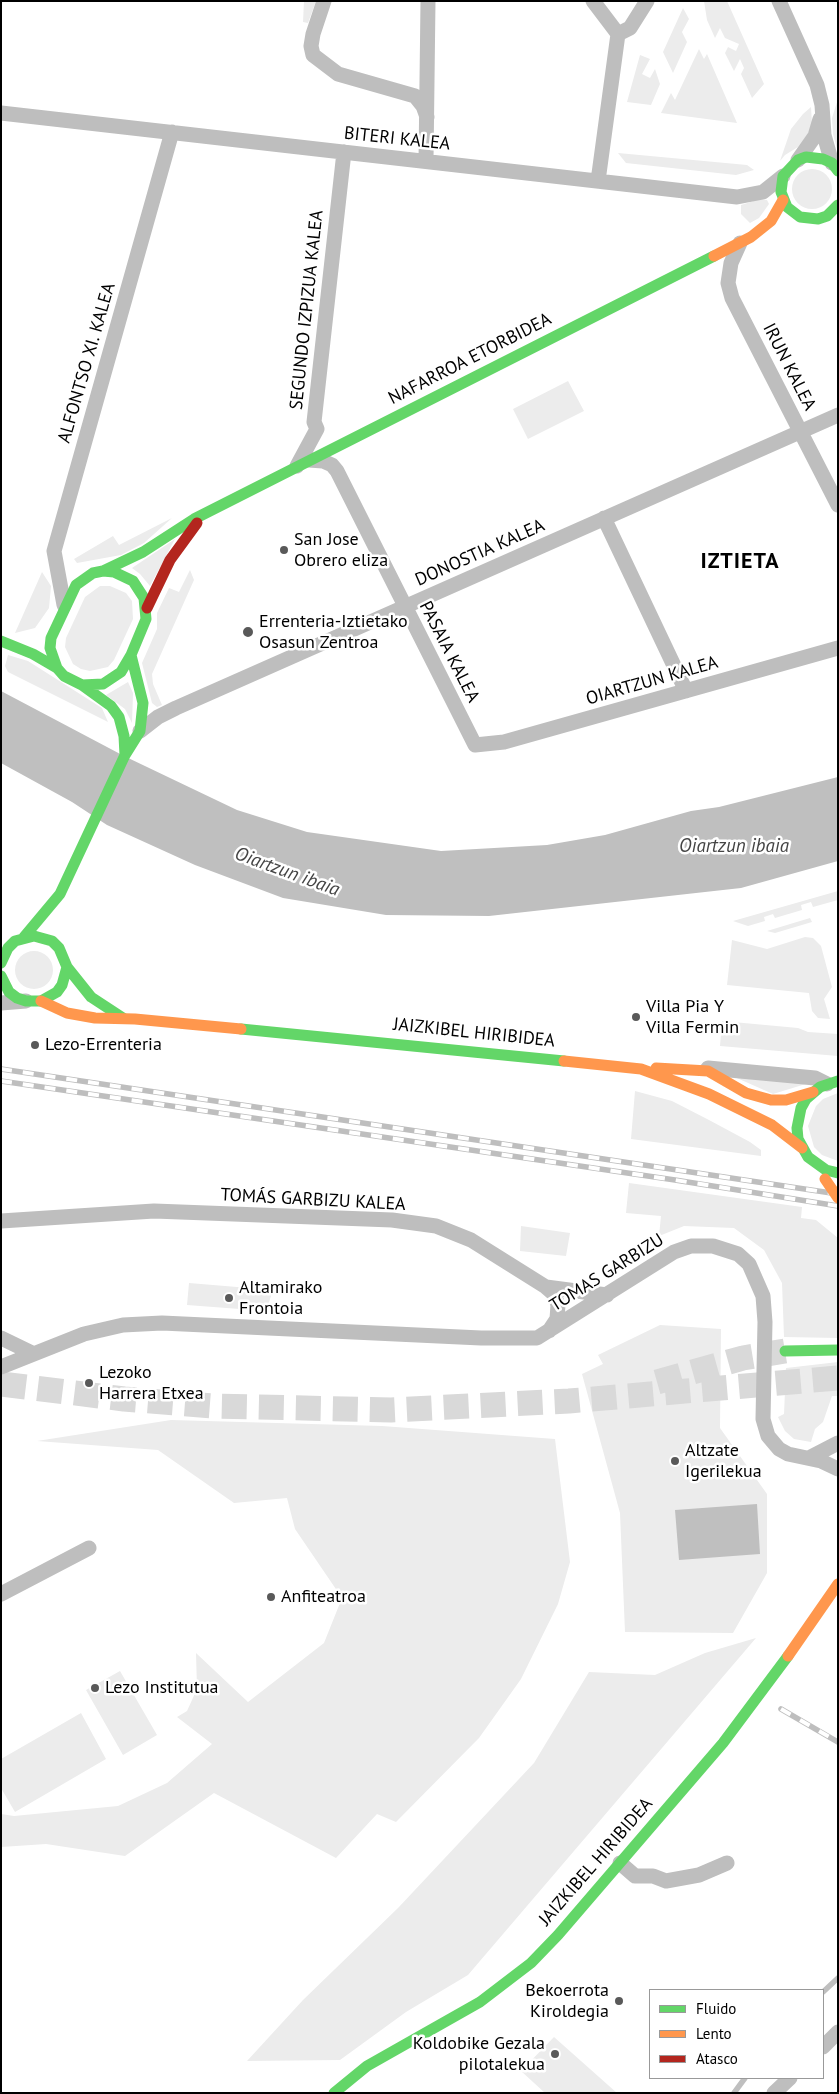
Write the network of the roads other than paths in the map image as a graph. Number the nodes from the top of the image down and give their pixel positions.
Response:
1 (324, 1) edge
2 (428, 1) edge
3 (593, 1) edge
4 (647, 1) edge
5 (779, 1) edge
6 (618, 34) junction
7 (822, 106) junction
8 (1, 113) edge
9 (427, 117) junction
10 (172, 132) junction
11 (344, 152) junction
12 (798, 160) junction
13 (426, 161) junction
14 (835, 167) edge
15 (783, 176) junction
16 (598, 181) junction
17 (783, 200) junction
18 (837, 208) edge
19 (810, 219) junction
20 (745, 240) junction
21 (838, 415) edge
22 (801, 431) junction
23 (302, 464) junction
24 (838, 505) edge
25 (206, 514) junction
26 (604, 518) junction
27 (104, 571) junction
28 (64, 605) junction
29 (405, 606) junction
30 (146, 608) junction
31 (54, 628) junction
32 (4, 641) edge
33 (838, 648) edge
34 (130, 655) junction
35 (57, 668) junction
36 (82, 685) junction
37 (686, 691) junction
38 (140, 731) junction
39 (475, 746) joint
40 (125, 755) junction
41 (60, 894) junction
42 (57, 914) dead end
43 (57, 928) dead end
44 (24, 937) junction
45 (59, 948) junction
46 (1, 963) edge
47 (67, 967) junction
48 (1, 976) edge
49 (33, 1001) junction
50 (1, 1003) edge
51 (123, 1018) junction
52 (684, 1068) junction
53 (641, 1069) junction
54 (833, 1082) edge
55 (813, 1092) junction
56 (802, 1148) junction
57 (815, 1164) junction
58 (838, 1173) edge
59 (838, 1198) edge
60 (1, 1221) edge
61 (546, 1287) junction
62 (607, 1295) junction
63 (548, 1332) junction
64 (1, 1338) edge
65 (838, 1350) edge
66 (785, 1351) tunnel mouth
67 (32, 1353) junction
68 (1, 1367) edge
69 (838, 1443) edge
70 (809, 1458) junction
71 (838, 1469) edge
72 (89, 1548) dead end
73 (838, 1575) edge
74 (838, 1584) edge
75 (1, 1594) edge
76 (830, 1594) junction
77 (620, 1863) junction
78 (727, 1863) dead end
79 (838, 2032) edge
80 (824, 2046) edge
81 (789, 2079) edge
82 (334, 2093) edge
83 (774, 2093) edge

1 - 9 street
2 - 9 street
3 - 6 street
4 - 6 street
5 - 7 street
6 - 16 street
7 - 12 street
7 - 14 street
8 - 10 street, BITERI KALEA
9 - 13 street
10 - 11 street, BITERI KALEA
10 - 28 street, ALFONTSO XI. KALEA
11 - 13 street, BITERI KALEA
11 - 23 street, SEGUNDO IZPIZUA KALEA
12 - 14 main road
12 - 15 main road
13 - 16 street, BITERI KALEA
15 - 16 street, BITERI KALEA
15 - 17 main road
17 - 19 main road
17 - 20 main road, NAFARROA ETORBIDEA
18 - 19 main road, NAFARROA ETORBIDEA
19 - 20 main road, NAFARROA ETORBIDEA
20 - 22 street, IRUN KALEA
20 - 23 main road, NAFARROA ETORBIDEA
21 - 22 street, DONOSTIA KALEA
22 - 24 street, IRUN KALEA
22 - 26 street, DONOSTIA KALEA
23 - 25 main road, NAFARROA ETORBIDEA
23 - 29 street, PASAIA KALEA
25 - 27 main road, NAFARROA ETORBIDEA
25 - 30 main road, NAFARROA ETORBIDEA
26 - 29 street, DONOSTIA KALEA
26 - 37 street
27 - 28 main road
27 - 30 main road
28 - 31 main road
29 - 38 street, DONOSTIA KALEA
29 - 39 street, PASAIA KALEA
30 - 34 main road
31 - 32 main road
31 - 35 main road
32 - 35 main road
33 - 37 street, OIARTZUN KALEA
34 - 36 main road
34 - 38 main road
35 - 36 main road
36 - 40 main road
37 - 39 street, OIARTZUN KALEA
38 - 40 main road
40 - 41 main road
41 - 42 main road
41 - 44 main road
43 - 45 main road, JAIZKIBEL HIRIBIDEA
44 - 45 main road
44 - 46 main road
45 - 47 main road, JAIZKIBEL HIRIBIDEA
47 - 49 main road
47 - 51 main road, JAIZKIBEL HIRIBIDEA
48 - 49 main road, JAIZKIBEL HIRIBIDEA
49 - 50 street
49 - 51 main road, JAIZKIBEL HIRIBIDEA
51 - 53 main road, JAIZKIBEL HIRIBIDEA
52 - 53 main road
52 - 54 street
52 - 55 main road
53 - 56 main road, JAIZKIBEL HIRIBIDEA
54 - 55 main road
55 - 56 main road
56 - 57 main road, JAIZKIBEL HIRIBIDEA
57 - 58 main road
57 - 59 main road, bridge
60 - 61 street, TOMÁS GARBIZU KALEA
61 - 62 street, TOMÁS GARBIZU KALEA
61 - 63 street, TOMAS GARBIZU
62 - 63 street, TOMAS GARBIZU
62 - 70 street, TOMAS GARBIZU
63 - 67 street
64 - 67 street
65 - 66 main road
67 - 68 street
69 - 70 street
70 - 71 street, TOMAS GARBIZU
72 - 75 street
73 - 76 main road
74 - 76 main road
76 - 77 main road, JAIZKIBEL HIRIBIDEA
77 - 78 street
77 - 82 main road, JAIZKIBEL HIRIBIDEA
79 - 80 street
81 - 83 street

